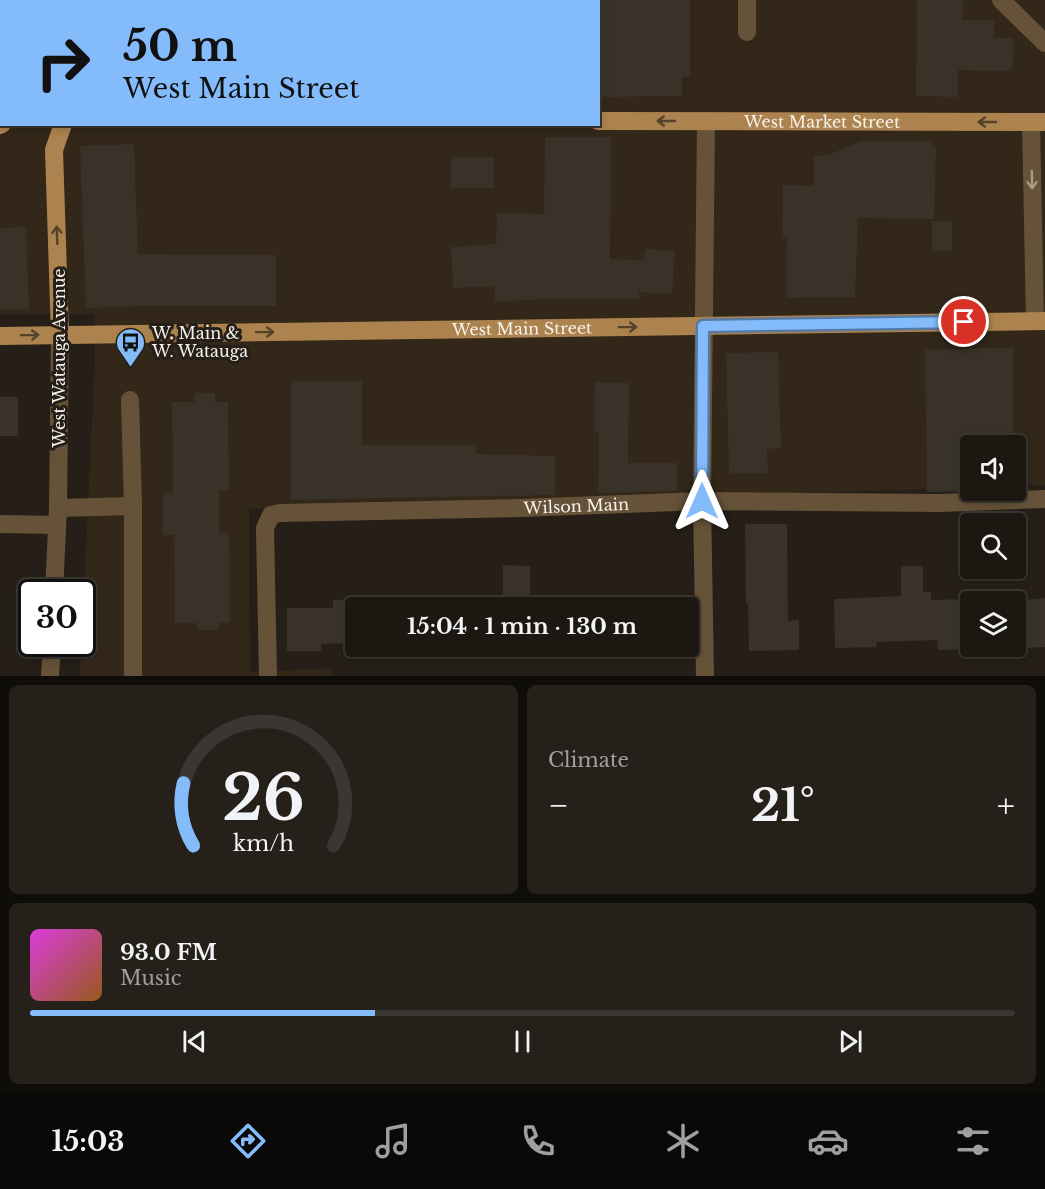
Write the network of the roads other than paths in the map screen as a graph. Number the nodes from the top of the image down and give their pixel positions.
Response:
1 (747, 0) edge
2 (1001, 0) edge
3 (747, 32) dead end
4 (1045, 43) edge
5 (600, 121) edge
6 (706, 121) junction
7 (1038, 122) edge
8 (62, 126) edge
9 (1040, 321) edge
10 (703, 326) junction
11 (60, 335) junction
12 (0, 336) edge
13 (130, 400) dead end
14 (1045, 499) edge
15 (702, 501) junction
16 (133, 506) junction
17 (58, 516) junction
18 (0, 524) edge
19 (55, 579) edge
20 (51, 657) edge
21 (50, 676) edge
22 (133, 676) edge
23 (268, 676) edge
24 (705, 676) edge

1 - 3 street
2 - 4 street
6 -> 5 main road, West Market Street
7 -> 6 main road, West Market Street
6 - 10 street
7 -> 9 street
11 -> 8 main road, West Watauga Avenue
9 - 10 main road, West Main Street
11 -> 10 main road, West Main Street
10 - 15 street
12 -> 11 main road, West Main Street
11 - 17 street, West Watauga Avenue
13 - 16 street
14 - 15 street, Wilson Main
15 - 23 street, Wilson Main
15 - 24 street
16 - 17 street
16 - 22 street
17 - 18 street
17 - 19 street, West Watauga Avenue
20 - 21 street

